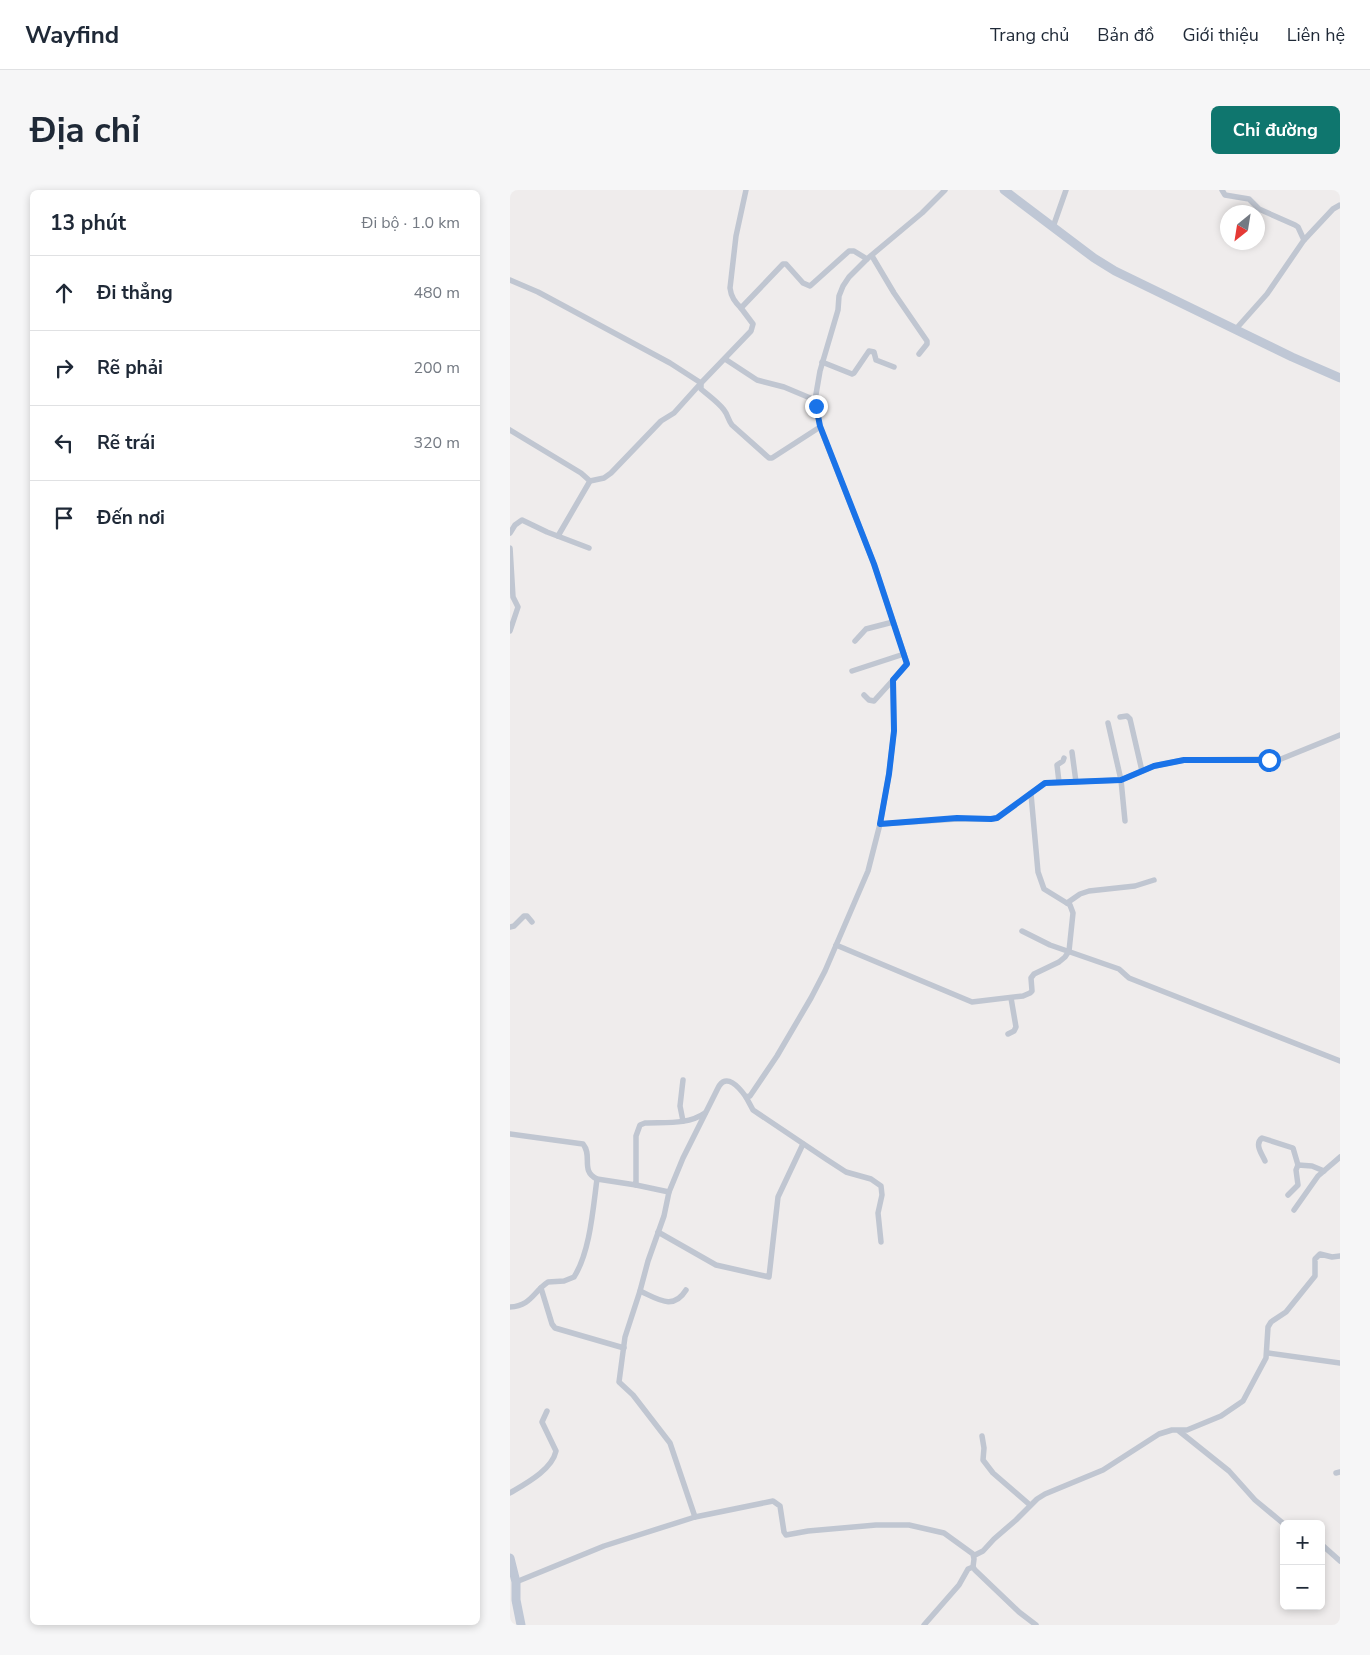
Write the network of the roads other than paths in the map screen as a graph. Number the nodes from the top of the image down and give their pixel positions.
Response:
1 (746, 190) edge
2 (945, 190) edge
3 (1004, 190) edge
4 (1066, 190) edge
5 (1222, 190) edge
6 (1340, 205) edge
7 (1053, 227) junction
8 (1304, 240) junction
9 (869, 257) junction
10 (510, 280) edge
11 (742, 308) junction
12 (1235, 330) junction
13 (919, 354) dead end
14 (725, 359) junction
15 (822, 362) junction
16 (894, 367) dead end
17 (1340, 378) edge
18 (701, 383) junction
19 (815, 400) junction
20 (820, 426) junction
21 (510, 430) edge
22 (590, 481) junction
23 (510, 533) edge
24 (558, 536) junction
25 (510, 548) edge
26 (589, 548) dead end
27 (893, 622) junction
28 (510, 632) edge
29 (855, 641) dead end
30 (904, 654) junction
31 (852, 671) dead end
32 (893, 680) junction
33 (864, 695) dead end
34 (1120, 717) dead end
35 (1108, 723) dead end
36 (1340, 734) edge
37 (1072, 752) dead end
38 (1064, 758) dead end
39 (1142, 771) junction
40 (1121, 780) junction
41 (1059, 782) junction
42 (1076, 782) junction
43 (1030, 794) junction
44 (1125, 821) dead end
45 (880, 824) junction
46 (1154, 880) dead end
47 (1067, 903) junction
48 (532, 922) dead end
49 (510, 927) edge
50 (1022, 931) dead end
51 (836, 946) junction
52 (1069, 951) junction
53 (1011, 998) junction
54 (1008, 1034) dead end
55 (1340, 1061) edge
56 (683, 1080) dead end
57 (746, 1097) junction
58 (706, 1113) junction
59 (683, 1122) junction
60 (510, 1134) edge
61 (803, 1144) junction
62 (1340, 1157) edge
63 (1265, 1161) dead end
64 (1298, 1166) junction
65 (1324, 1170) junction
66 (597, 1180) junction
67 (636, 1186) junction
68 (669, 1192) junction
69 (1288, 1195) dead end
70 (1294, 1210) dead end
71 (658, 1232) junction
72 (881, 1242) dead end
73 (1340, 1256) edge
74 (541, 1288) junction
75 (686, 1290) dead end
76 (640, 1291) junction
77 (510, 1307) edge
78 (624, 1348) junction
79 (1268, 1353) junction
80 (1340, 1363) edge
81 (547, 1412) dead end
82 (1179, 1431) junction
83 (982, 1436) dead end
84 (510, 1493) edge
85 (1030, 1505) junction
86 (695, 1517) junction
87 (1280, 1521) edge
88 (1325, 1548) edge
89 (974, 1555) junction
90 (510, 1558) edge
91 (1340, 1561) edge
92 (973, 1567) junction
93 (516, 1582) junction
94 (522, 1625) edge
95 (924, 1625) edge
96 (1036, 1625) edge

1 - 11 street
2 - 9 street
3 - 7 main road
4 - 7 street
5 - 8 street
6 - 8 street
7 - 12 main road
8 - 12 street
9 - 11 street
9 - 13 street
9 - 15 street
10 - 18 street
11 - 14 street
12 - 17 main road
14 - 18 street
14 - 19 street
15 - 16 street
15 - 19 street
18 - 20 street
18 - 22 street
19 - 20 street
20 - 27 street
21 - 22 street
22 - 24 street
23 - 24 street
24 - 26 street
25 - 28 street
27 - 29 street
27 - 30 street
30 - 31 street
30 - 32 street
32 - 33 street
32 - 45 street
34 - 39 street
35 - 40 street
36 - 39 street
37 - 42 street
38 - 41 street
39 - 40 street
40 - 42 street
40 - 44 street
41 - 42 street
41 - 43 street
43 - 45 street
43 - 47 street
45 - 51 street
46 - 47 street
47 - 52 street
48 - 49 street
50 - 52 street
51 - 53 street
51 - 57 street
52 - 53 street
52 - 55 street
53 - 54 street
56 - 59 street
57 - 58 street
57 - 61 street
58 - 59 street
58 - 68 street
59 - 67 street
60 - 66 street
61 - 71 street
61 - 72 street
62 - 65 street
63 - 64 street
64 - 65 street
64 - 69 street
65 - 70 street
66 - 67 street
66 - 74 street
67 - 68 street
68 - 71 street
71 - 76 street
73 - 79 street
74 - 77 street
74 - 78 street
75 - 76 street
76 - 78 street
78 - 86 street
79 - 80 street
79 - 82 street
81 - 84 street
82 - 85 street
82 - 87 street
83 - 85 street
85 - 89 street
86 - 89 street
86 - 93 street
88 - 91 street
89 - 92 street
90 - 93 main road
92 - 95 street
92 - 96 street
93 - 94 main road

